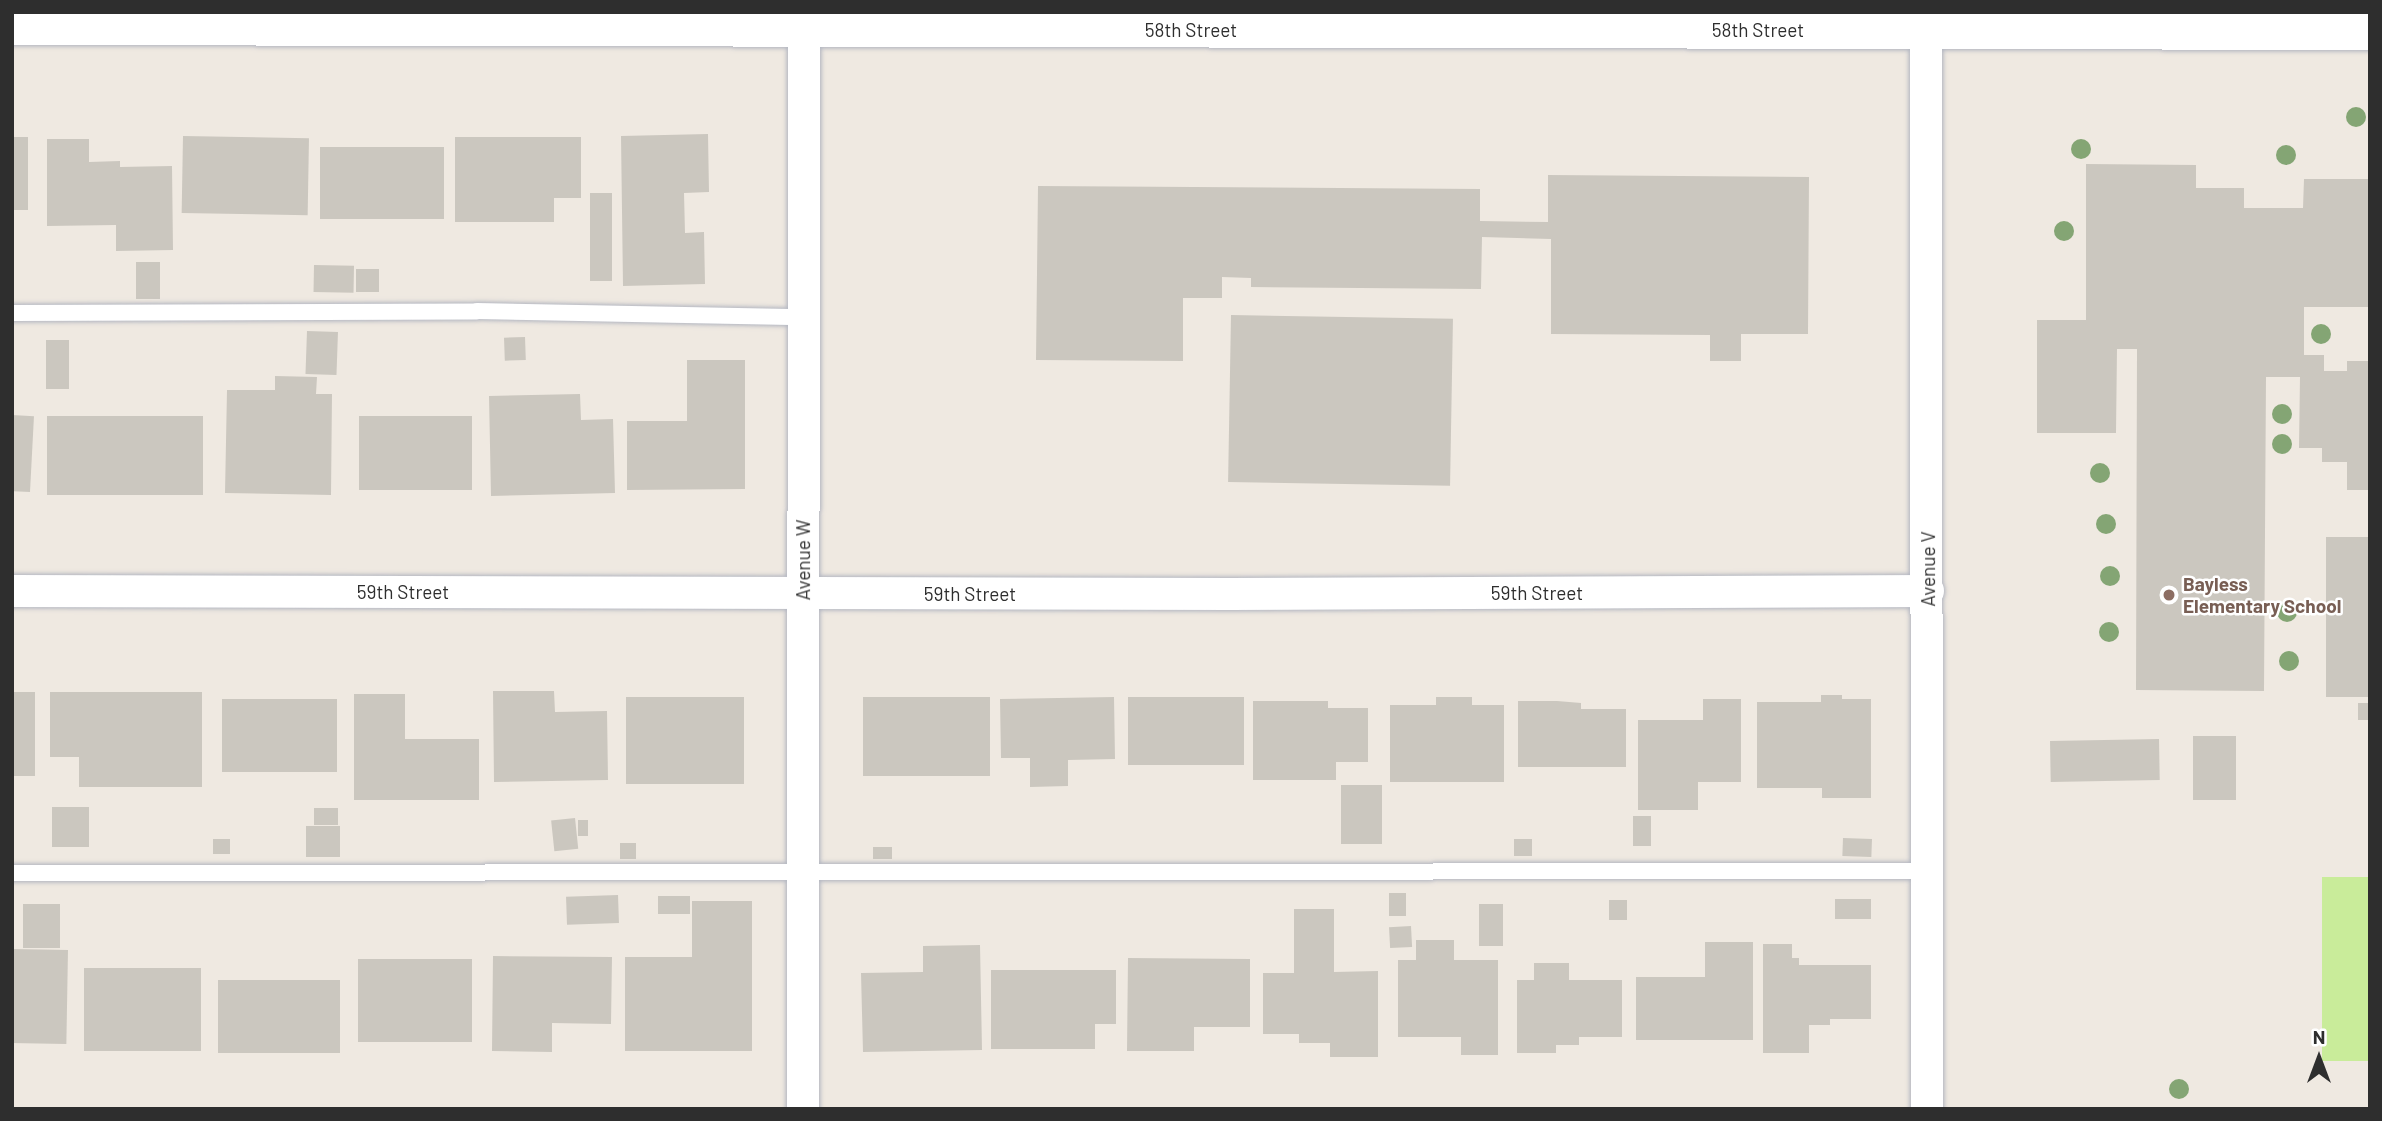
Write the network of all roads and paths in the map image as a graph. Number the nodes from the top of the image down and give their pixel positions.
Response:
1 (804, 21) edge
2 (12, 26) edge
3 (1927, 30) junction
4 (2370, 31) edge
5 (12, 313) edge
6 (804, 317) junction
7 (12, 591) edge
8 (1928, 591) junction
9 (803, 593) junction
10 (1927, 871) junction
11 (12, 873) edge
12 (803, 874) junction
13 (803, 1109) edge
14 (1927, 1109) edge

1 - 2 street, 58th Street
1 - 3 street, 58th Street
1 - 6 street, Avenue W
3 - 4 street, 58th Street
3 - 8 street, Avenue V
5 - 6 lane
6 - 9 street, Avenue W
7 - 9 street, 59th Street
8 - 9 street, 59th Street
8 - 10 street, Avenue V
9 - 12 street, Avenue W
10 - 12 lane
10 - 14 street, Avenue V
11 - 12 lane
12 - 13 street, Avenue W

